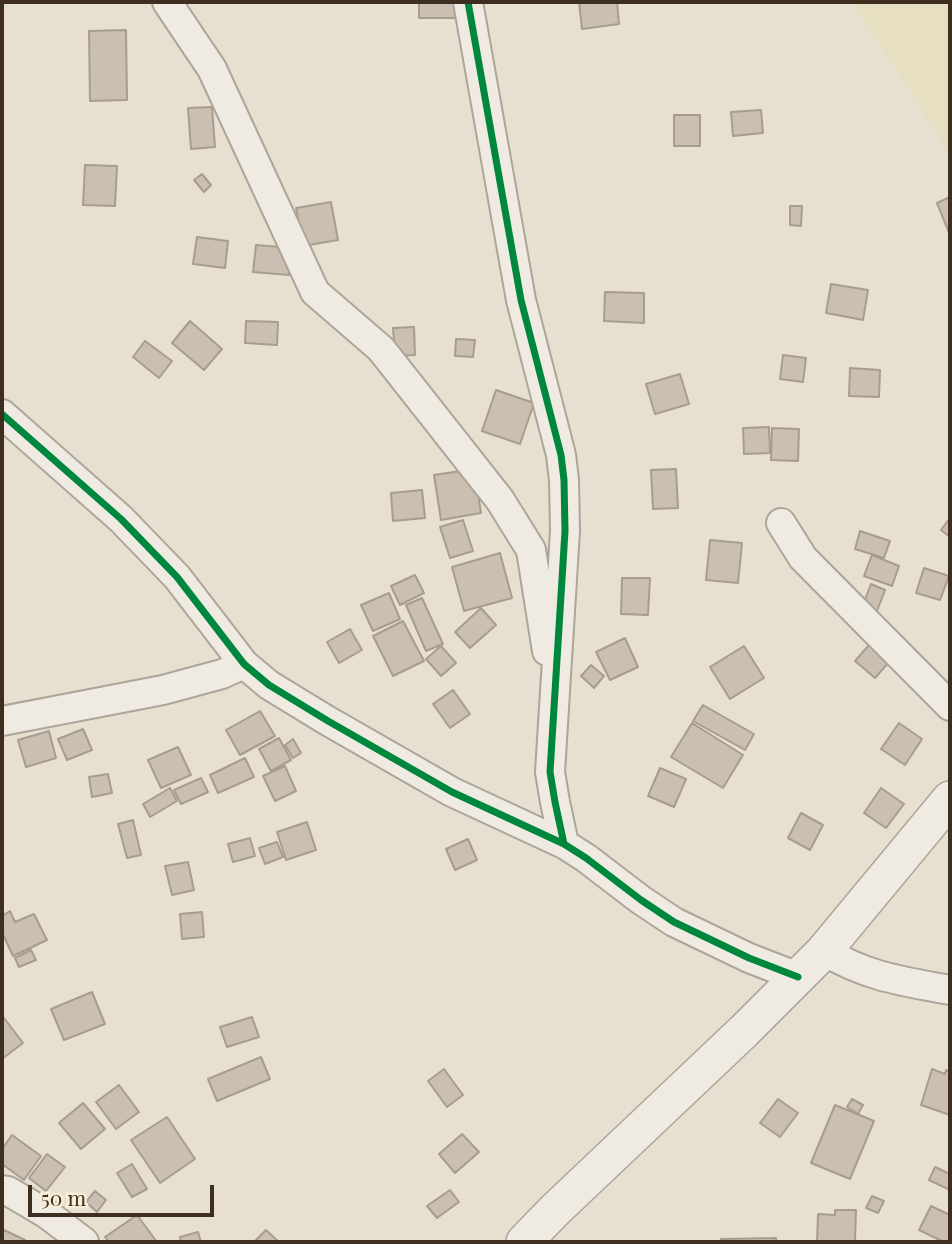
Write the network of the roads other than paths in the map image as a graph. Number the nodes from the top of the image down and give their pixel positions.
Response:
1 (167, 2) edge
2 (468, 2) edge
3 (2, 414) edge
4 (780, 523) dead end
5 (244, 664) junction
6 (554, 692) junction
7 (950, 706) edge
8 (2, 721) edge
9 (950, 799) edge
10 (564, 844) junction
11 (824, 951) junction
12 (798, 977) junction
13 (950, 990) edge
14 (4, 1189) edge
15 (84, 1242) edge
16 (524, 1242) edge

1 - 6 street
2 - 6 street
3 - 5 street
4 - 7 street
5 - 8 street
5 - 10 street
6 - 10 street
9 - 11 street
10 - 12 street
11 - 12 street
11 - 13 street
12 - 16 street
14 - 15 street

